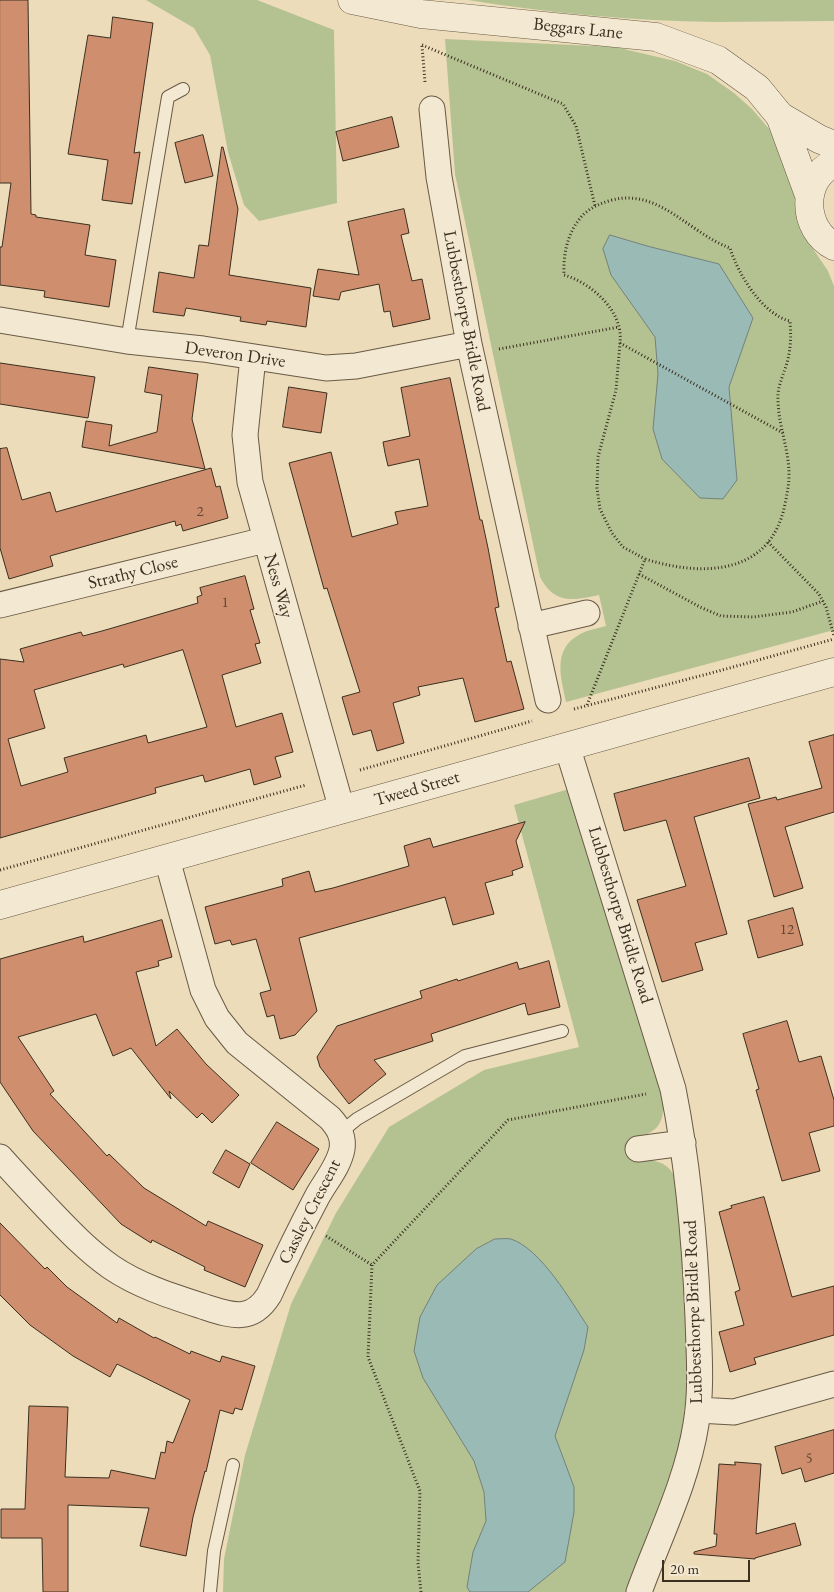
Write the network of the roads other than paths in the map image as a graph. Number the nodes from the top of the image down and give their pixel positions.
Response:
1 (352, 0) edge
2 (421, 7) edge
3 (183, 89) dead end
4 (432, 109) road end
5 (780, 116) junction
6 (834, 145) edge
7 (834, 163) edge
8 (810, 196) junction
9 (832, 249) edge
10 (0, 320) edge
11 (126, 341) junction
12 (470, 349) junction
13 (253, 357) junction
14 (265, 540) junction
15 (0, 606) edge
16 (588, 613) dead end
17 (531, 626) junction
18 (834, 672) edge
19 (558, 705) road end
20 (566, 746) junction
21 (342, 810) junction
22 (167, 859) junction
23 (0, 905) edge
24 (562, 1031) dead end
25 (340, 1132) junction
26 (683, 1144) junction
27 (638, 1149) dead end
28 (0, 1157) edge
29 (834, 1384) edge
30 (698, 1410) junction
31 (233, 1465) dead end
32 (210, 1592) edge
33 (639, 1592) edge

1 - 2 street, Beggars Lane
2 - 5 street, Beggars Lane
3 - 11 lane
4 - 12 street, Lubbesthorpe Bridle Road
5 - 6 street, Beggars Lane
5 - 8 street, Beggars Lane
7 - 8 street
8 - 9 street
10 - 11 street, Deveron Drive
11 - 13 street, Deveron Drive
12 - 13 street, Deveron Drive
12 - 17 street, Lubbesthorpe Bridle Road
13 - 14 street, Ness Way
14 - 15 street, Strathy Close
14 - 21 street, Ness Way
16 - 17 street
17 - 19 street, Lubbesthorpe Bridle Road
18 - 20 street, Tweed Street
20 - 21 street, Tweed Street
20 - 26 street, Lubbesthorpe Bridle Road
21 - 22 street, Tweed Street
22 - 23 street, Tweed Street
22 - 25 street
24 - 25 lane
25 - 28 street, Cassley Crescent
26 - 27 street
26 - 30 street, Lubbesthorpe Bridle Road
29 - 30 street
30 - 33 street, Lubbesthorpe Bridle Road
31 - 32 lane

